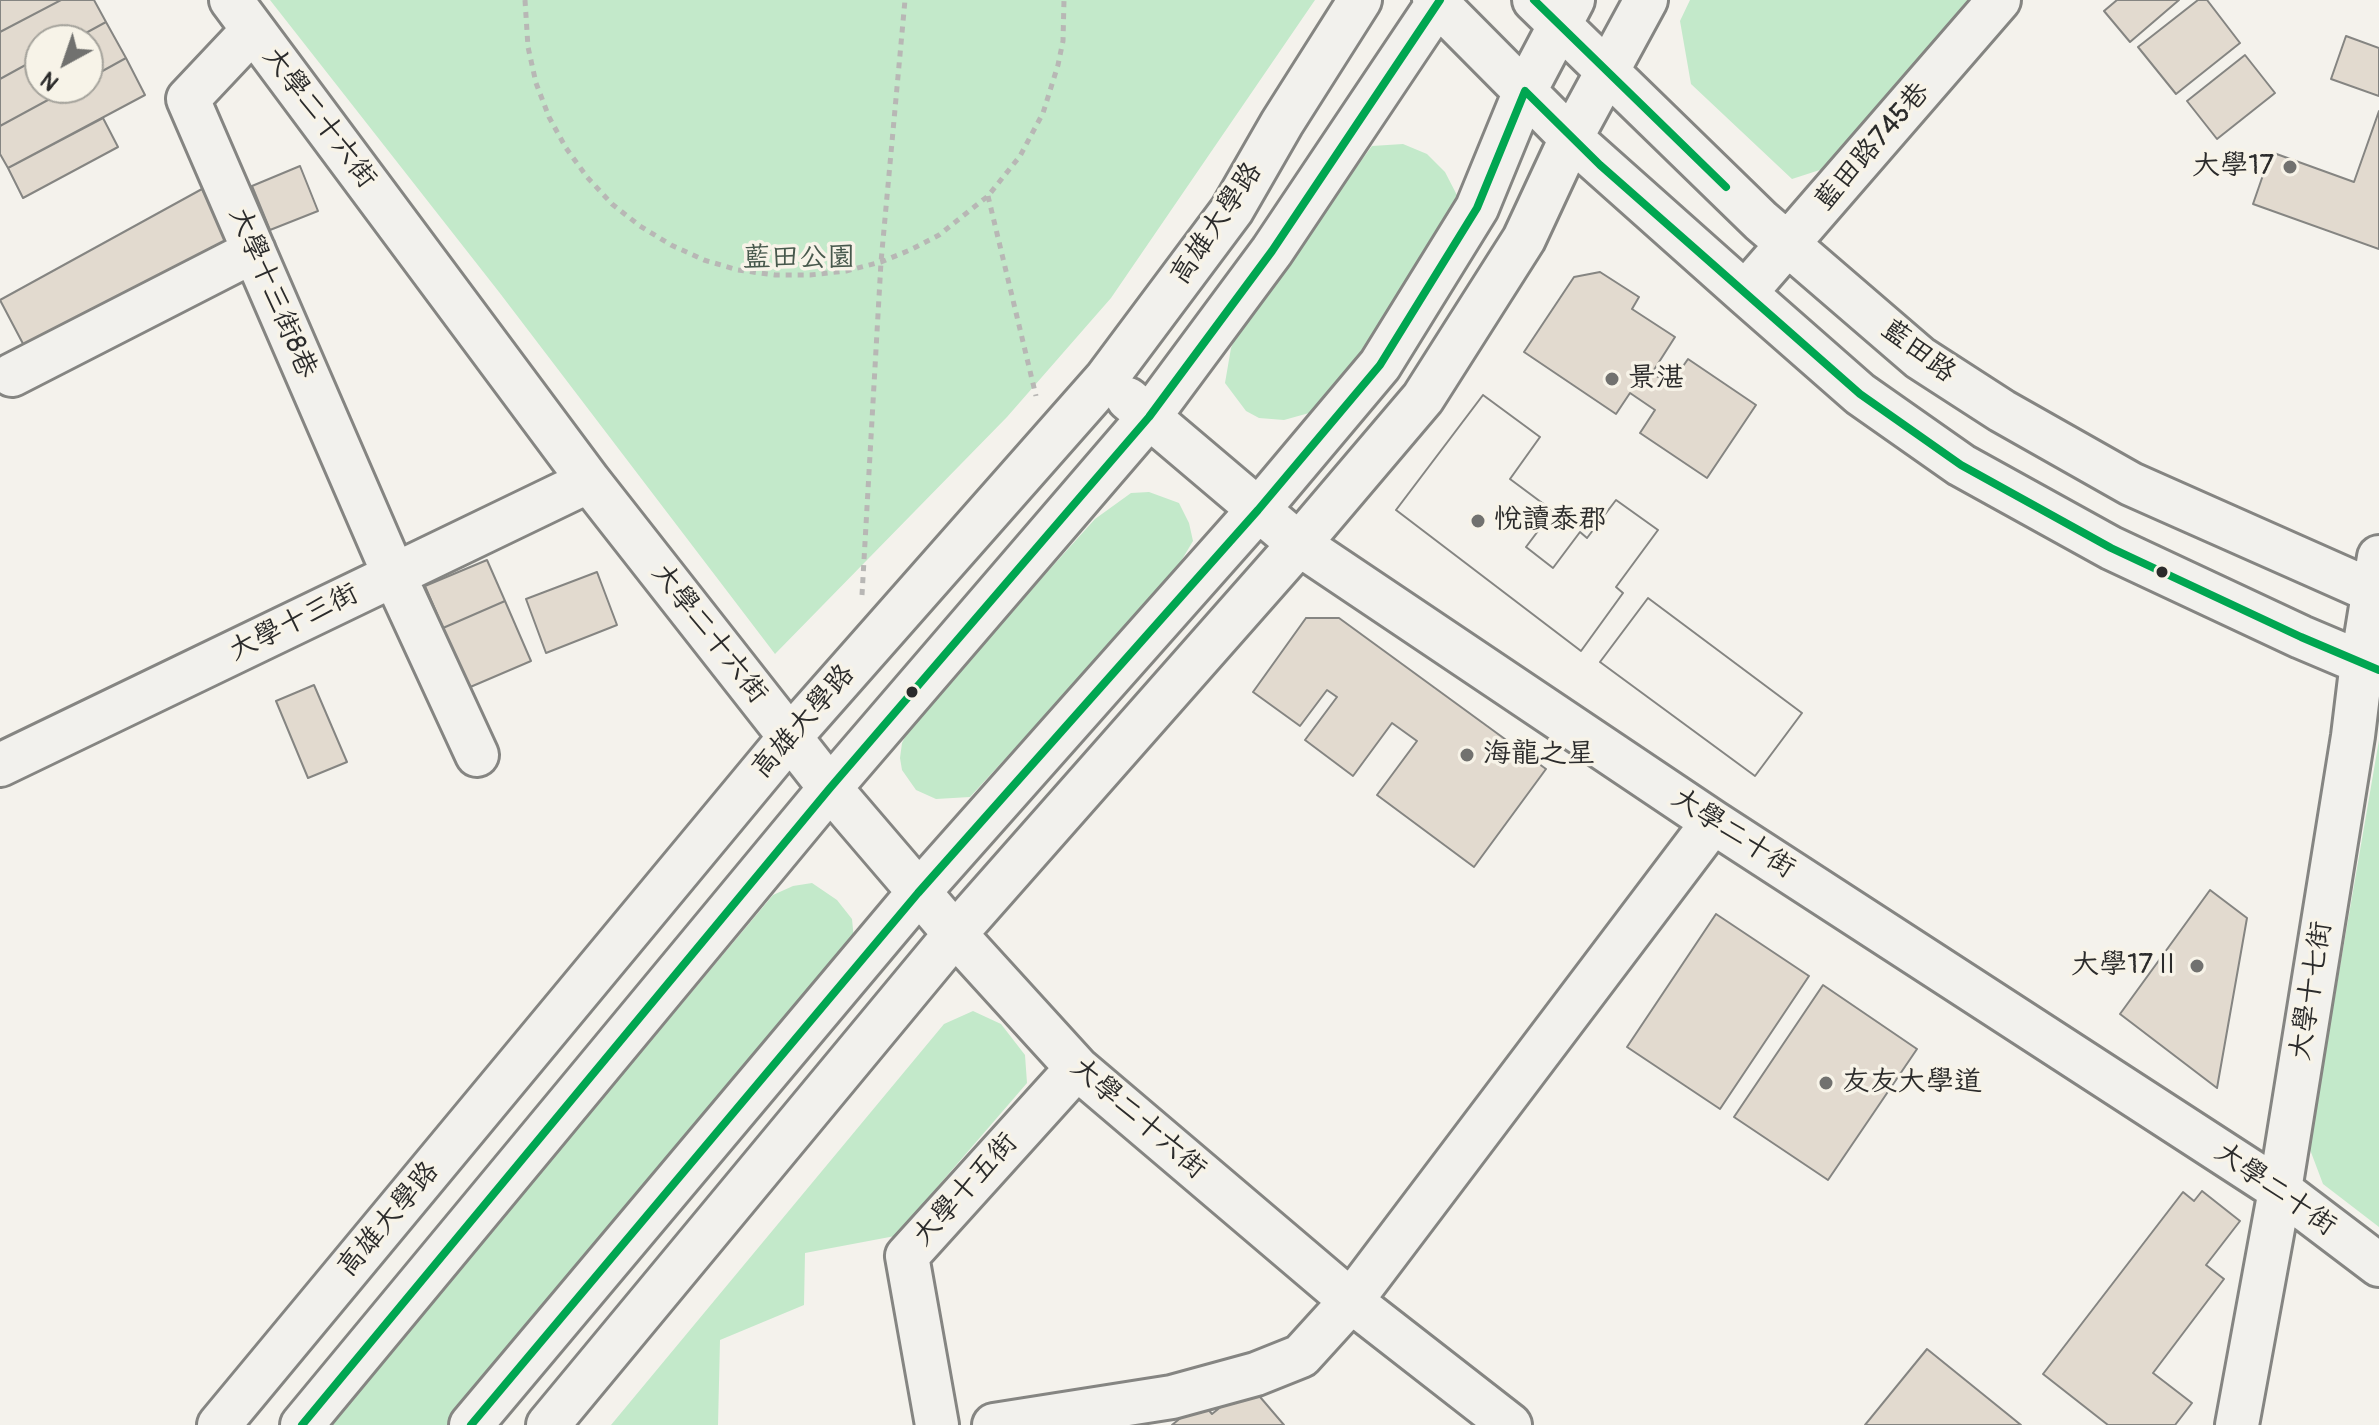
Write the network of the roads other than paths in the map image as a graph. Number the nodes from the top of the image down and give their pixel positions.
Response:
1 (1360, 0) edge
2 (1646, 0) edge
3 (1999, 0) edge
4 (1437, 1) edge
5 (1555, 9) edge
6 (242, 15) edge
7 (1607, 72) junction
8 (1525, 91) junction
9 (1571, 138) junction
10 (1788, 245) junction
11 (254, 251) junction
12 (1745, 293) junction
13 (12, 375) dead end
14 (1105, 380) junction
15 (1149, 417) junction
16 (589, 481) junction
17 (1258, 510) junction
18 (1299, 544) junction
19 (394, 575) junction
20 (2377, 581) edge
21 (2370, 666) edge
22 (790, 737) junction
23 (477, 755) dead end
24 (0, 765) edge
25 (830, 788) junction
26 (1713, 822) junction
27 (918, 893) junction
28 (955, 934) junction
29 (1077, 1068) junction
30 (2280, 1190) junction
31 (2379, 1265) edge
32 (1351, 1301) junction
33 (219, 1425) edge
34 (302, 1425) edge
35 (471, 1425) edge
36 (548, 1425) edge
37 (937, 1425) edge
38 (994, 1425) edge
39 (1510, 1425) edge
40 (2237, 1425) edge

1 - 14 street, 高雄大學路
2 - 7 street
3 - 10 street, 藍田路745巷
4 - 8 street
4 - 15 street, 高雄大學路
5 - 7 street, 藍田路
5 - 8 street
6 - 11 street, 大學十三街8巷
6 - 16 street, 大學二十六街
7 - 9 street
7 - 10 street, 藍田路
8 - 9 street
8 - 17 street
9 - 12 street
9 - 18 street
10 - 12 street, 藍田路745巷
10 - 20 street, 藍田路
11 - 13 street
11 - 19 street, 大學十三街8巷
12 - 21 street
14 - 15 street, 大學二十街
14 - 22 street, 高雄大學路
15 - 17 street, 大學二十街
15 - 25 street, 高雄大學路
16 - 19 street, 大學十三街
16 - 22 street, 大學二十六街
17 - 18 street, 大學二十街
17 - 27 street
18 - 26 street, 大學二十街
18 - 28 street
19 - 23 street, 大學十三街8巷
19 - 24 street, 大學十三街
20 - 21 street, 大學十七街
21 - 30 street, 大學十七街
22 - 25 street, 大學二十六街
22 - 33 street, 高雄大學路
25 - 27 street, 大學二十六街
25 - 34 street, 高雄大學路
26 - 30 street, 大學二十街
26 - 32 street
27 - 28 street, 大學二十六街
27 - 35 street
28 - 29 street, 大學二十六街
28 - 36 street
29 - 32 street, 大學二十六街
29 - 37 street, 大學十五街
30 - 31 street, 大學二十街
30 - 40 street, 大學十七街
32 - 38 street
32 - 39 street, 大學二十六街

